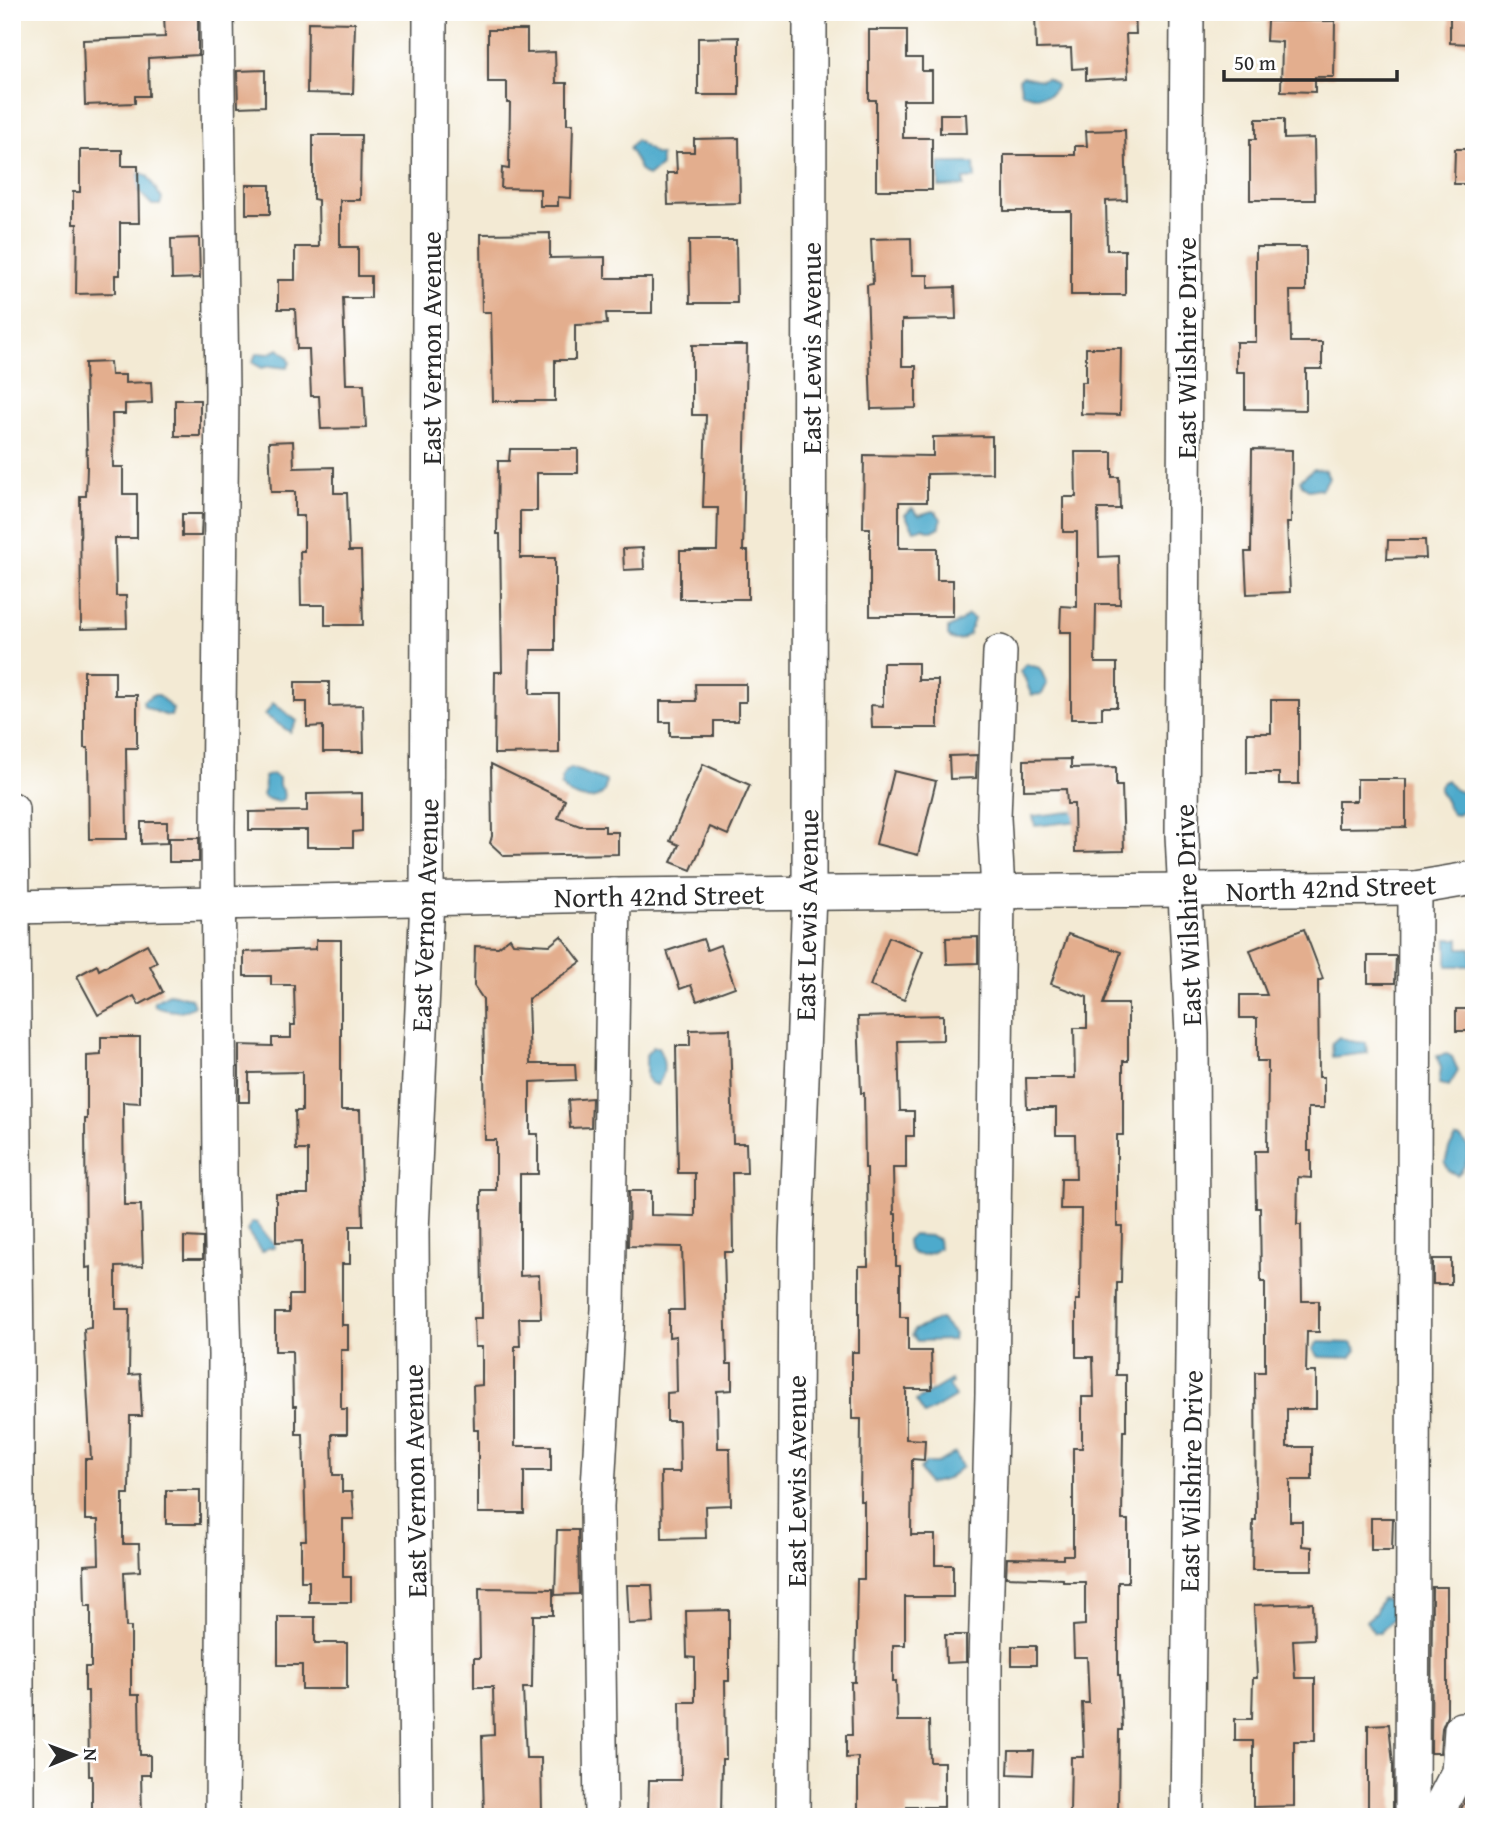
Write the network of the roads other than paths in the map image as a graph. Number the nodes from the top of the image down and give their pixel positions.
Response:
1 (217, 12) edge
2 (430, 12) edge
3 (810, 12) edge
4 (1187, 12) edge
5 (1000, 652) dead end
6 (12, 809) edge
7 (1474, 878) edge
8 (1415, 887) junction
9 (998, 891) junction
10 (1186, 891) junction
11 (809, 894) junction
12 (614, 895) junction
13 (427, 898) junction
14 (219, 904) junction
15 (13, 906) edge
16 (14, 1364) edge
17 (1461, 1729) dead end
18 (17, 1817) edge
19 (222, 1817) edge
20 (416, 1817) edge
21 (601, 1817) edge
22 (793, 1817) edge
23 (985, 1817) edge
24 (1187, 1817) edge
25 (1412, 1817) edge
26 (1435, 1817) edge

1 - 14 street
2 - 13 street, East Vernon Avenue
3 - 11 street, East Lewis Avenue
4 - 10 street, East Wilshire Drive
5 - 9 street
6 - 15 street
7 - 8 street, North 42nd Street
8 - 10 street, North 42nd Street
8 - 25 street
9 - 10 street, North 42nd Street
9 - 11 street, North 42nd Street
9 - 23 street
10 - 24 street, East Wilshire Drive
11 - 12 street, North 42nd Street
11 - 22 street, East Lewis Avenue
12 - 13 street, North 42nd Street
12 - 21 street
13 - 14 street, North 42nd Street
13 - 20 street, East Vernon Avenue
14 - 15 street, North 42nd Street
14 - 19 street
15 - 16 street
16 - 18 street
17 - 26 street

